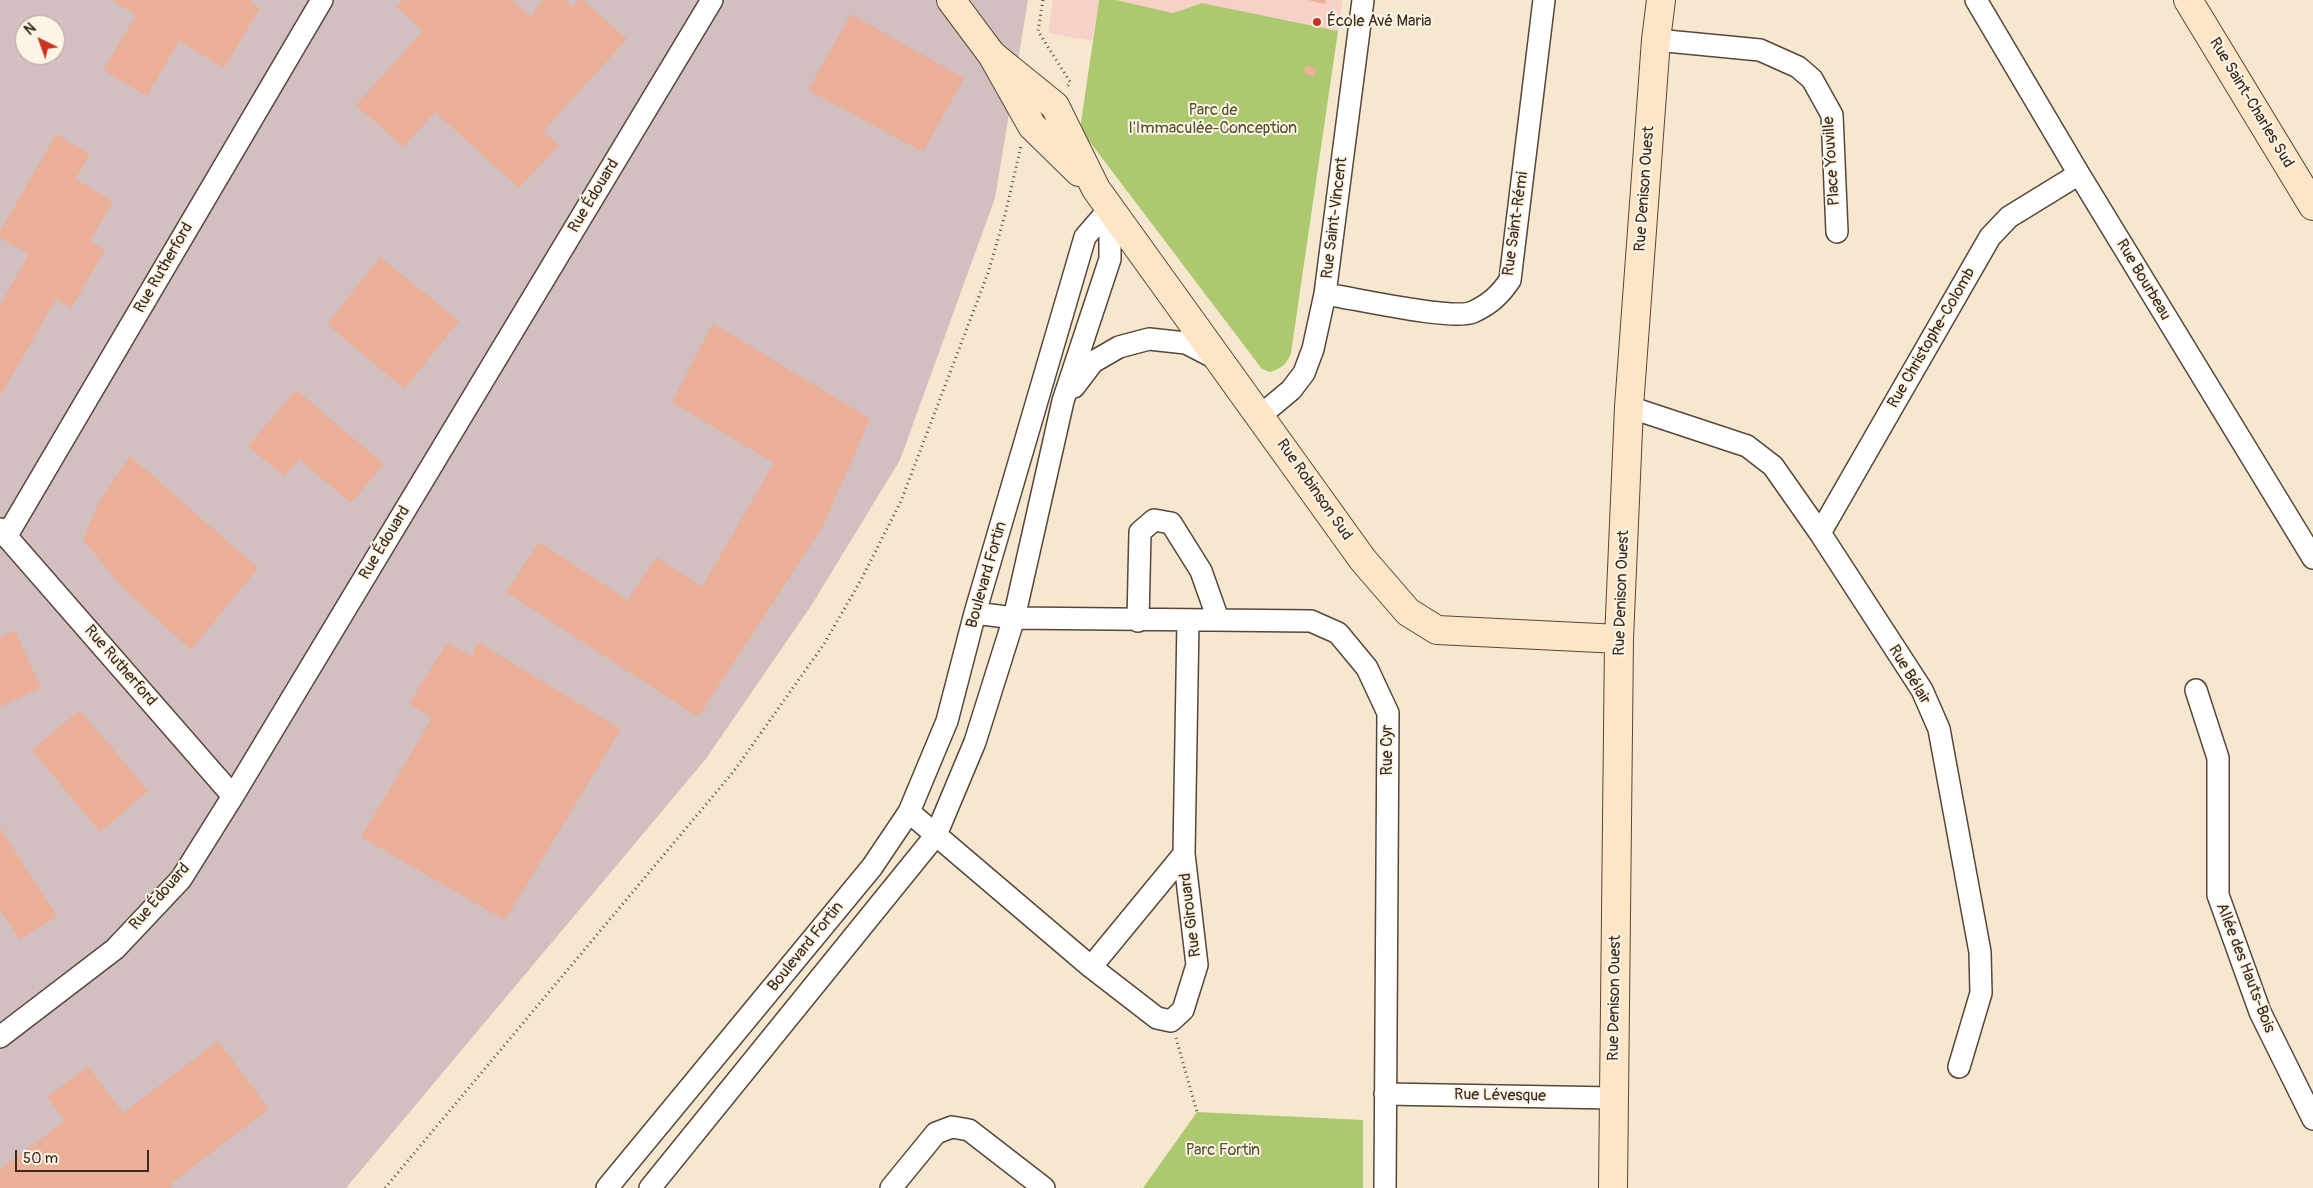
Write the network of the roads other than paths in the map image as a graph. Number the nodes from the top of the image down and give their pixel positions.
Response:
1 (322, 0) edge
2 (712, 0) edge
3 (951, 0) edge
4 (1363, 0) edge
5 (1544, 0) edge
6 (1661, 0) edge
7 (1976, 0) edge
8 (2188, 0) edge
9 (1656, 40) junction
10 (2079, 174) junction
11 (1103, 198) junction
12 (2313, 206) edge
13 (1837, 232) dead end
14 (1325, 294) junction
15 (1220, 361) junction
16 (1063, 401) junction
17 (1629, 407) junction
18 (1261, 415) junction
19 (3, 533) edge
20 (1820, 533) junction
21 (2313, 558) edge
22 (975, 613) junction
23 (1014, 618) junction
24 (1218, 620) junction
25 (1138, 621) junction
26 (1188, 621) junction
27 (1619, 639) junction
28 (2196, 690) dead end
29 (233, 796) junction
30 (909, 812) junction
31 (936, 835) junction
32 (1184, 854) junction
33 (1091, 967) junction
34 (0, 1037) edge
35 (1960, 1067) dead end
36 (698, 1079) junction
37 (1385, 1094) junction
38 (1614, 1098) junction
39 (723, 1100) junction
40 (2313, 1118) edge
41 (608, 1188) edge
42 (650, 1188) edge
43 (891, 1188) edge
44 (1044, 1188) edge
45 (1385, 1188) edge
46 (1613, 1188) edge

1 - 19 street, Rue Rutherford
2 - 29 street, Rue Édouard
3 - 11 street, Rue Robinson Sud
4 - 14 street, Rue Saint-Vincent
5 - 14 street, Rue Saint-Rémi
6 - 9 street, Rue Denison Ouest
7 - 10 street, Rue Bourbeau
8 - 12 street, Rue Saint-Charles Sud
9 - 13 street, Place Youville
9 - 17 street, Rue Denison Ouest
10 - 20 street, Rue Christophe-Colomb
10 - 21 street, Rue Bourbeau
11 - 15 street, Rue Robinson Sud
11 - 16 street, Boulevard Fortin
11 - 22 street, Boulevard Fortin
14 - 18 street, Rue Saint-Vincent
15 - 16 street, Boulevard Fortin
15 - 18 street, Rue Robinson Sud
16 - 23 street, Boulevard Fortin
17 - 20 street, Rue Bélair
17 - 27 street, Rue Denison Ouest
18 - 27 street, Rue Robinson Sud
19 - 29 street, Rue Rutherford
20 - 35 street, Rue Bélair
22 - 23 street, Rue Cyr
22 - 30 street, Boulevard Fortin
23 - 25 street, Rue Cyr
23 - 31 street, Boulevard Fortin
24 - 25 street
24 - 26 street, Rue Cyr
24 - 37 street, Rue Cyr
25 - 26 street, Rue Cyr
26 - 32 street, Rue Girouard
27 - 38 street, Rue Denison Ouest
28 - 40 street, Allée des Hauts-Bois
29 - 34 street, Rue Édouard
30 - 31 street
30 - 36 street, Boulevard Fortin
31 - 33 street
31 - 39 street, Boulevard Fortin
32 - 33 street, Rue Girouard
32 - 33 street, Rue Girouard
36 - 39 street
36 - 41 street, Boulevard Fortin
37 - 38 street, Rue Lévesque
37 - 45 street, Rue Cyr
38 - 46 street, Rue Denison Ouest
39 - 42 street, Boulevard Fortin
43 - 44 street

